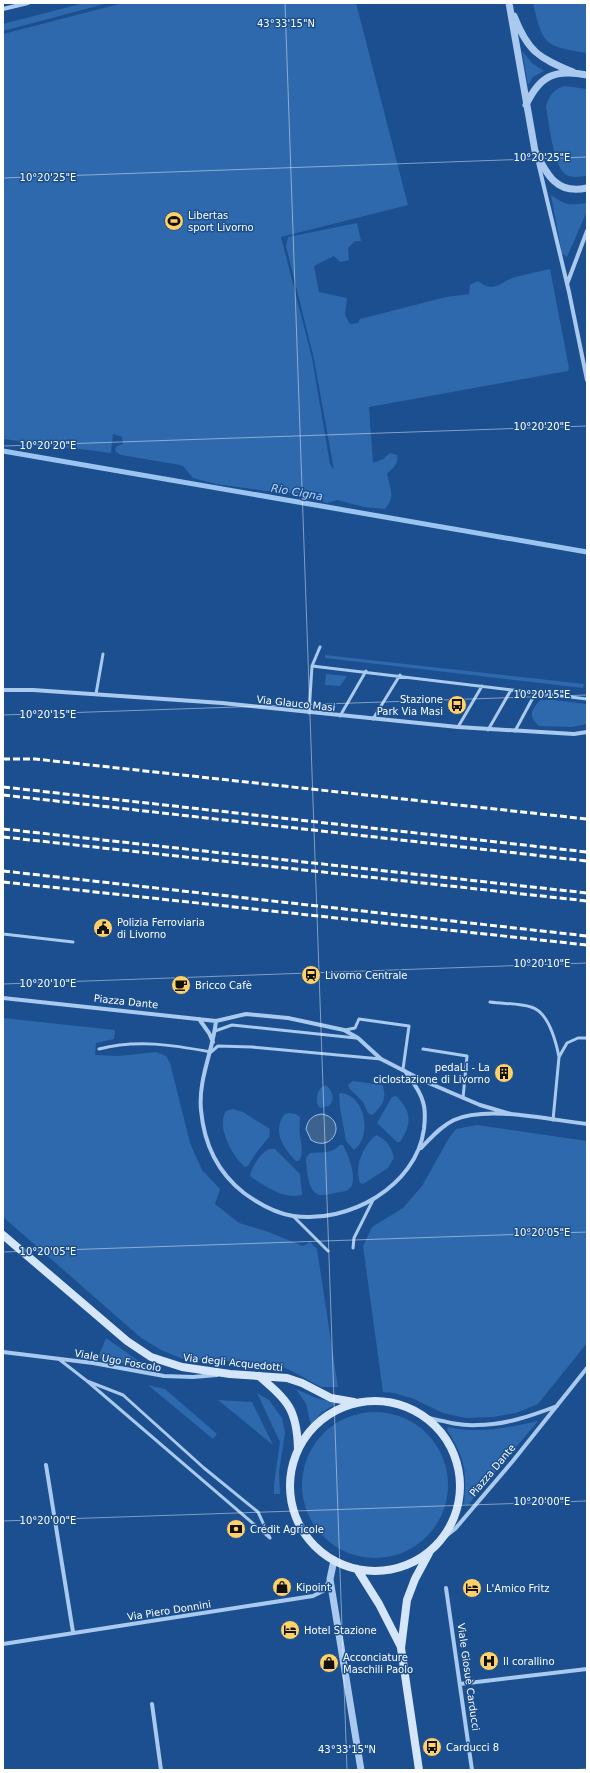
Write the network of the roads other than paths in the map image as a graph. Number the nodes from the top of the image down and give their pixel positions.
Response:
1 (28, 3) edge
2 (509, 3) edge
3 (3, 9) edge
4 (573, 72) junction
5 (587, 75) edge
6 (526, 106) junction
7 (535, 152) junction
8 (587, 188) edge
9 (587, 231) edge
10 (567, 284) junction
11 (587, 380) edge
12 (320, 647) dead end
13 (103, 654) dead end
14 (312, 666) junction
15 (366, 671) junction
16 (400, 675) junction
17 (482, 686) junction
18 (3, 690) edge
19 (511, 690) junction
20 (536, 692) junction
21 (96, 694) junction
22 (587, 699) edge
23 (308, 713) junction
24 (340, 716) junction
25 (373, 719) junction
26 (458, 727) junction
27 (488, 730) junction
28 (514, 731) junction
29 (587, 732) edge
30 (3, 934) edge
31 (73, 942) dead end
32 (3, 998) edge
33 (490, 1002) dead end
34 (199, 1019) junction
35 (216, 1021) junction
36 (344, 1030) junction
37 (215, 1031) junction
38 (358, 1038) junction
39 (587, 1038) edge
40 (213, 1042) junction
41 (99, 1049) dead end
42 (423, 1049) dead end
43 (211, 1052) junction
44 (559, 1057) junction
45 (381, 1059) junction
46 (403, 1069) junction
47 (463, 1098) junction
48 (511, 1114) junction
49 (553, 1120) junction
50 (587, 1124) edge
51 (420, 1148) junction
52 (374, 1198) junction
53 (293, 1216) junction
54 (3, 1235) edge
55 (353, 1248) dead end
56 (328, 1250) dead end
57 (3, 1352) edge
58 (59, 1358) junction
59 (587, 1368) edge
60 (230, 1374) junction
61 (259, 1376) junction
62 (87, 1381) junction
63 (357, 1402) junction
64 (558, 1406) junction
65 (425, 1417) junction
66 (298, 1449) junction
67 (46, 1465) dead end
68 (434, 1546) junction
69 (334, 1560) junction
70 (357, 1569) junction
71 (330, 1579) junction
72 (446, 1588) dead end
73 (73, 1632) junction
74 (3, 1644) edge
75 (401, 1648) junction
76 (587, 1669) edge
77 (460, 1684) junction
78 (152, 1704) dead end
79 (161, 1770) edge
80 (361, 1770) edge
81 (419, 1770) edge
82 (472, 1770) edge

1 - 3 street
2 - 4 street
2 - 6 street
4 - 5 street
4 - 6 street
6 - 7 street
7 - 8 street
7 - 10 street
9 - 10 street
10 - 11 street
12 - 14 lane
13 - 21 lane
14 - 15 lane
14 - 23 lane
15 - 16 lane
15 - 24 lane
16 - 17 lane
16 - 25 lane
17 - 19 lane
17 - 26 lane
18 - 21 street, Via Glauco Masi
19 - 20 lane
19 - 27 lane
20 - 22 lane
20 - 28 lane
21 - 23 street, Via Glauco Masi
23 - 24 street, Via Glauco Masi
24 - 25 street, Via Glauco Masi
25 - 26 street, Via Glauco Masi
26 - 27 street, Via Glauco Masi
27 - 28 street, Via Glauco Masi
28 - 29 street, Via Glauco Masi
30 - 31 lane
32 - 34 street, Piazza Dante
33 - 44 lane
34 - 35 street, Piazza Dante
34 - 40 street
35 - 36 street, Piazza Dante
35 - 37 street, Piazza Dante
36 - 38 street, Piazza Dante
36 - 46 lane
37 - 38 lane
37 - 40 street, Piazza Dante
38 - 45 street, Piazza Dante
39 - 44 lane
40 - 43 street, Piazza Dante
41 - 43 lane
42 - 47 lane
43 - 45 lane, Piazza Dante
43 - 53 street, Piazza Dante
44 - 49 lane
45 - 46 street, Piazza Dante
46 - 47 street, Piazza Dante
46 - 51 street, Piazza Dante
47 - 48 street, Piazza Dante
48 - 49 street, Piazza Dante
48 - 51 street, Piazza Dante
49 - 50 street, Piazza Dante
51 - 52 street, Piazza Dante
52 - 53 street, Piazza Dante
52 - 55 lane, Piazza Dante
53 - 56 lane, Piazza Dante
54 - 60 main road, Via degli Acquedotti
57 - 58 street, Viale Ugo Foscolo
58 - 60 street, Viale Ugo Foscolo
58 - 62 lane
59 - 64 street, Piazza Dante
60 - 61 main road, Via degli Acquedotti
61 - 63 main road, Via degli Acquedotti
61 - 66 main road
62 - 62 lane
63 - 65 main road
63 - 66 main road
64 - 65 street
64 - 68 street, Piazza Dante
65 - 68 main road
66 - 69 main road
67 - 73 street
68 - 70 main road
68 - 75 main road
69 - 70 main road
69 - 71 street
70 - 75 main road
71 - 73 street, Via Piero Donnini
71 - 80 street
72 - 77 street, Viale Giosuè Carducci
73 - 74 street, Via Piero Donnini
75 - 81 main road
76 - 77 street
77 - 82 street, Viale Giosuè Carducci
78 - 79 street

